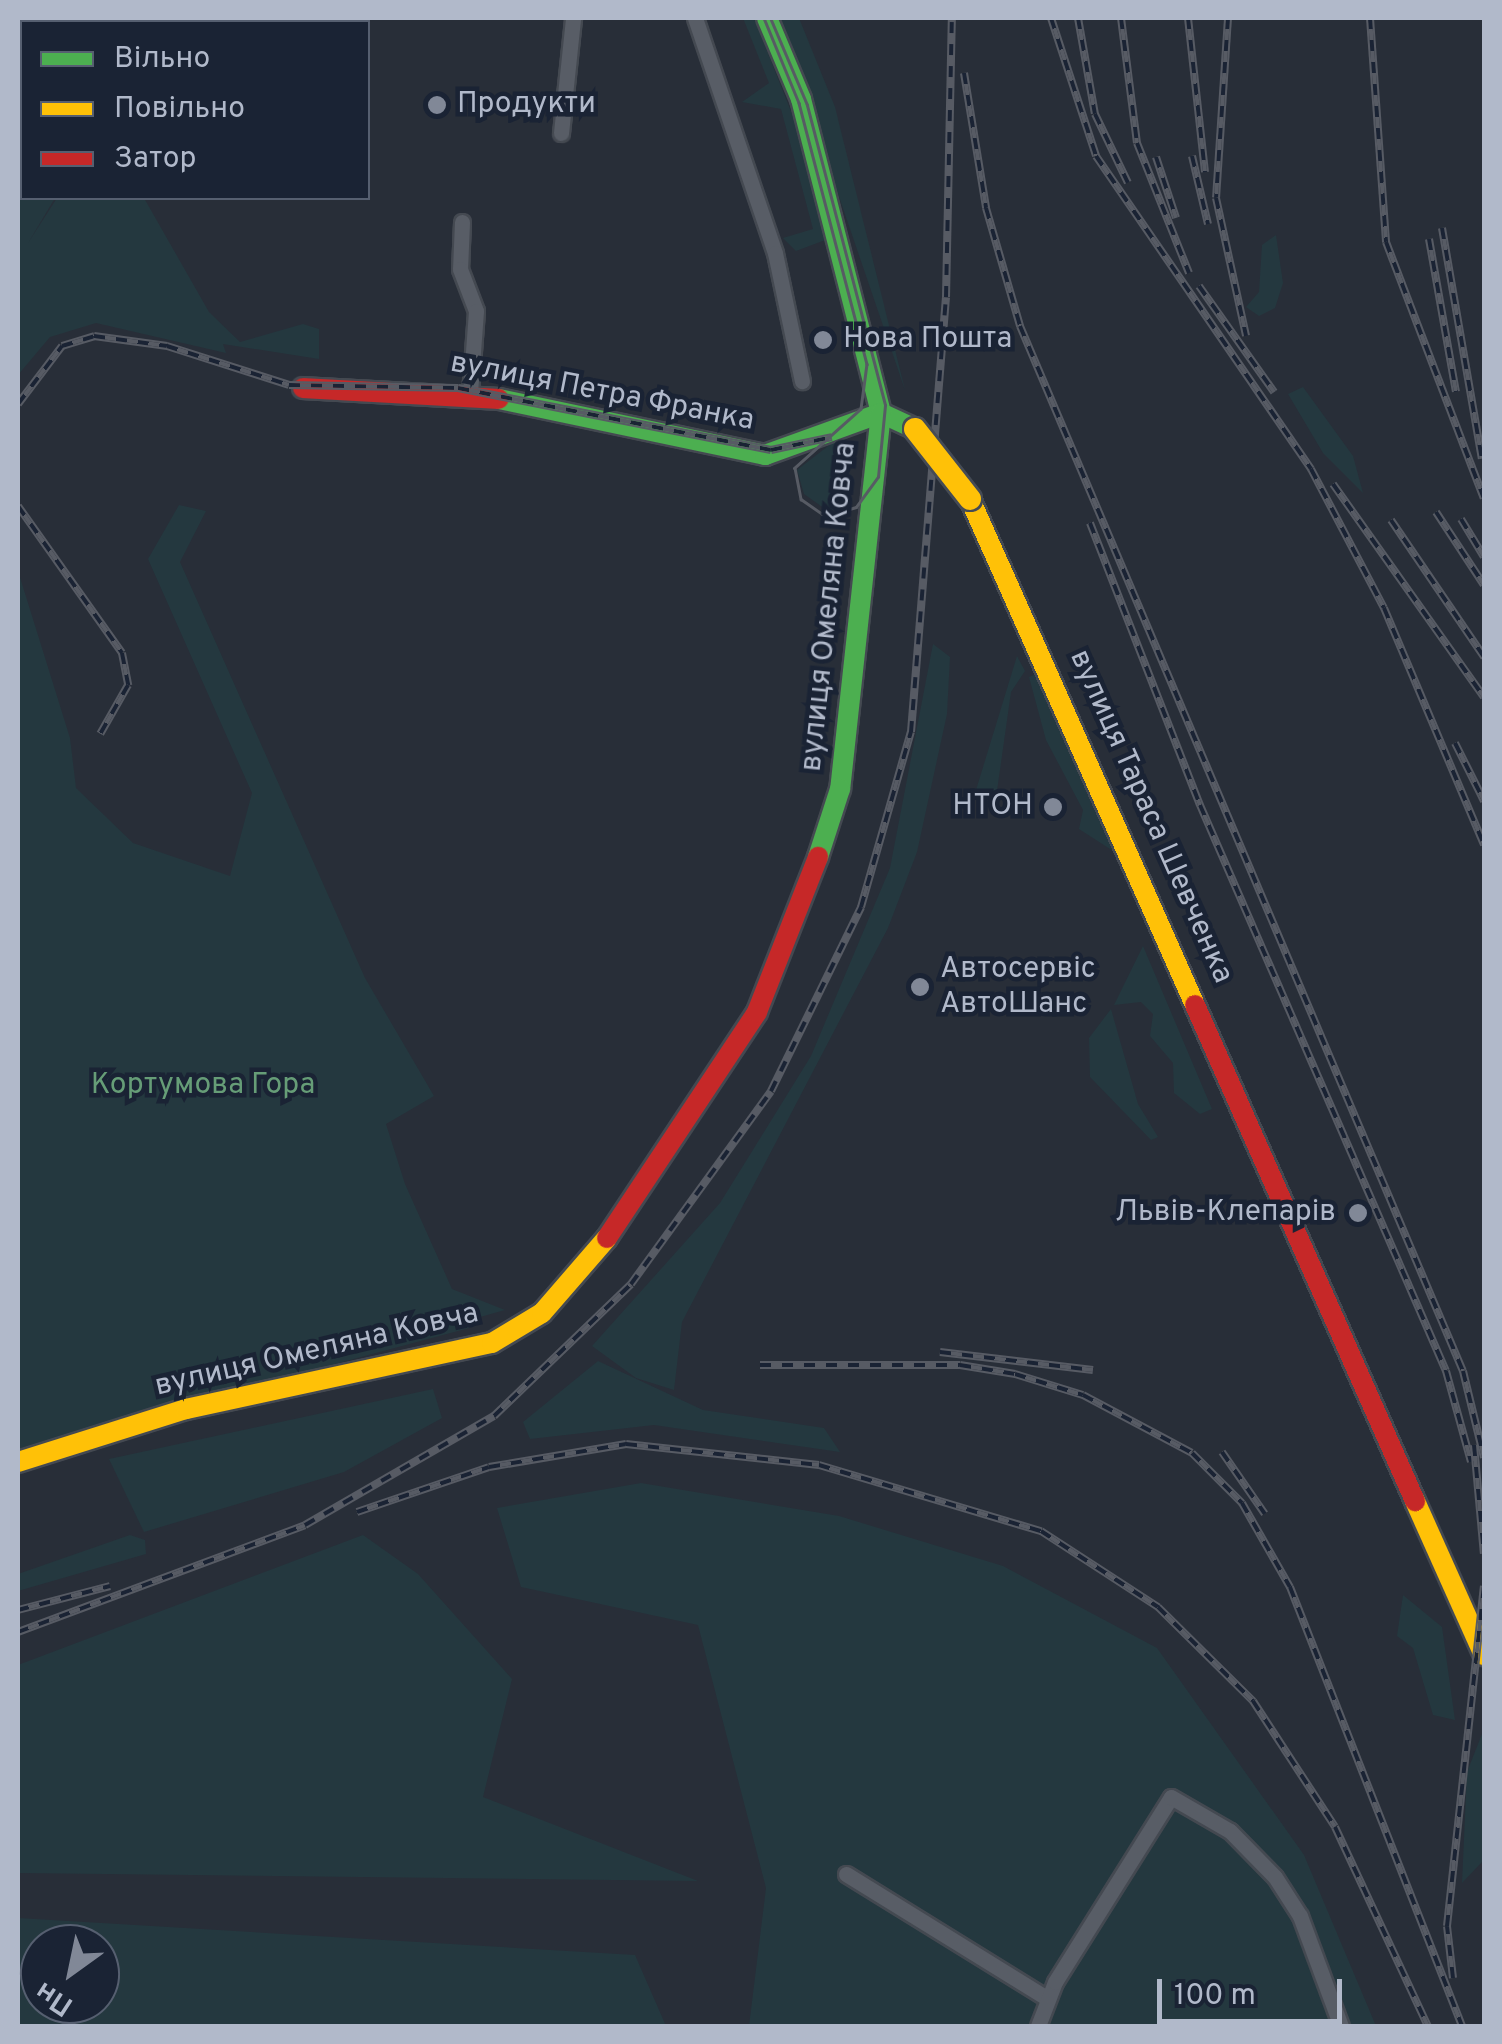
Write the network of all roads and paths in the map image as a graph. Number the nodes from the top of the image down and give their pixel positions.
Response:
1 (573, 18) edge
2 (694, 18) edge
3 (767, 18) edge
4 (561, 133) dead end
5 (462, 222) dead end
6 (802, 381) dead end
7 (303, 388) dead end
8 (470, 392) junction
9 (881, 413) junction
10 (18, 1462) edge
11 (1484, 1655) edge
12 (846, 1874) dead end
13 (1047, 1998) junction
14 (1038, 2026) edge
15 (1340, 2026) edge

1 - 4 street
2 - 6 street
3 - 9 main road
5 - 8 street
7 - 8 main road, вулиця Петра Франка
8 - 9 main road, вулиця Петра Франка
9 - 10 main road, вулиця Омеляна Ковча
9 - 11 main road, вулиця Тараса Шевченка, bridge
12 - 13 street
13 - 14 street
13 - 15 street

